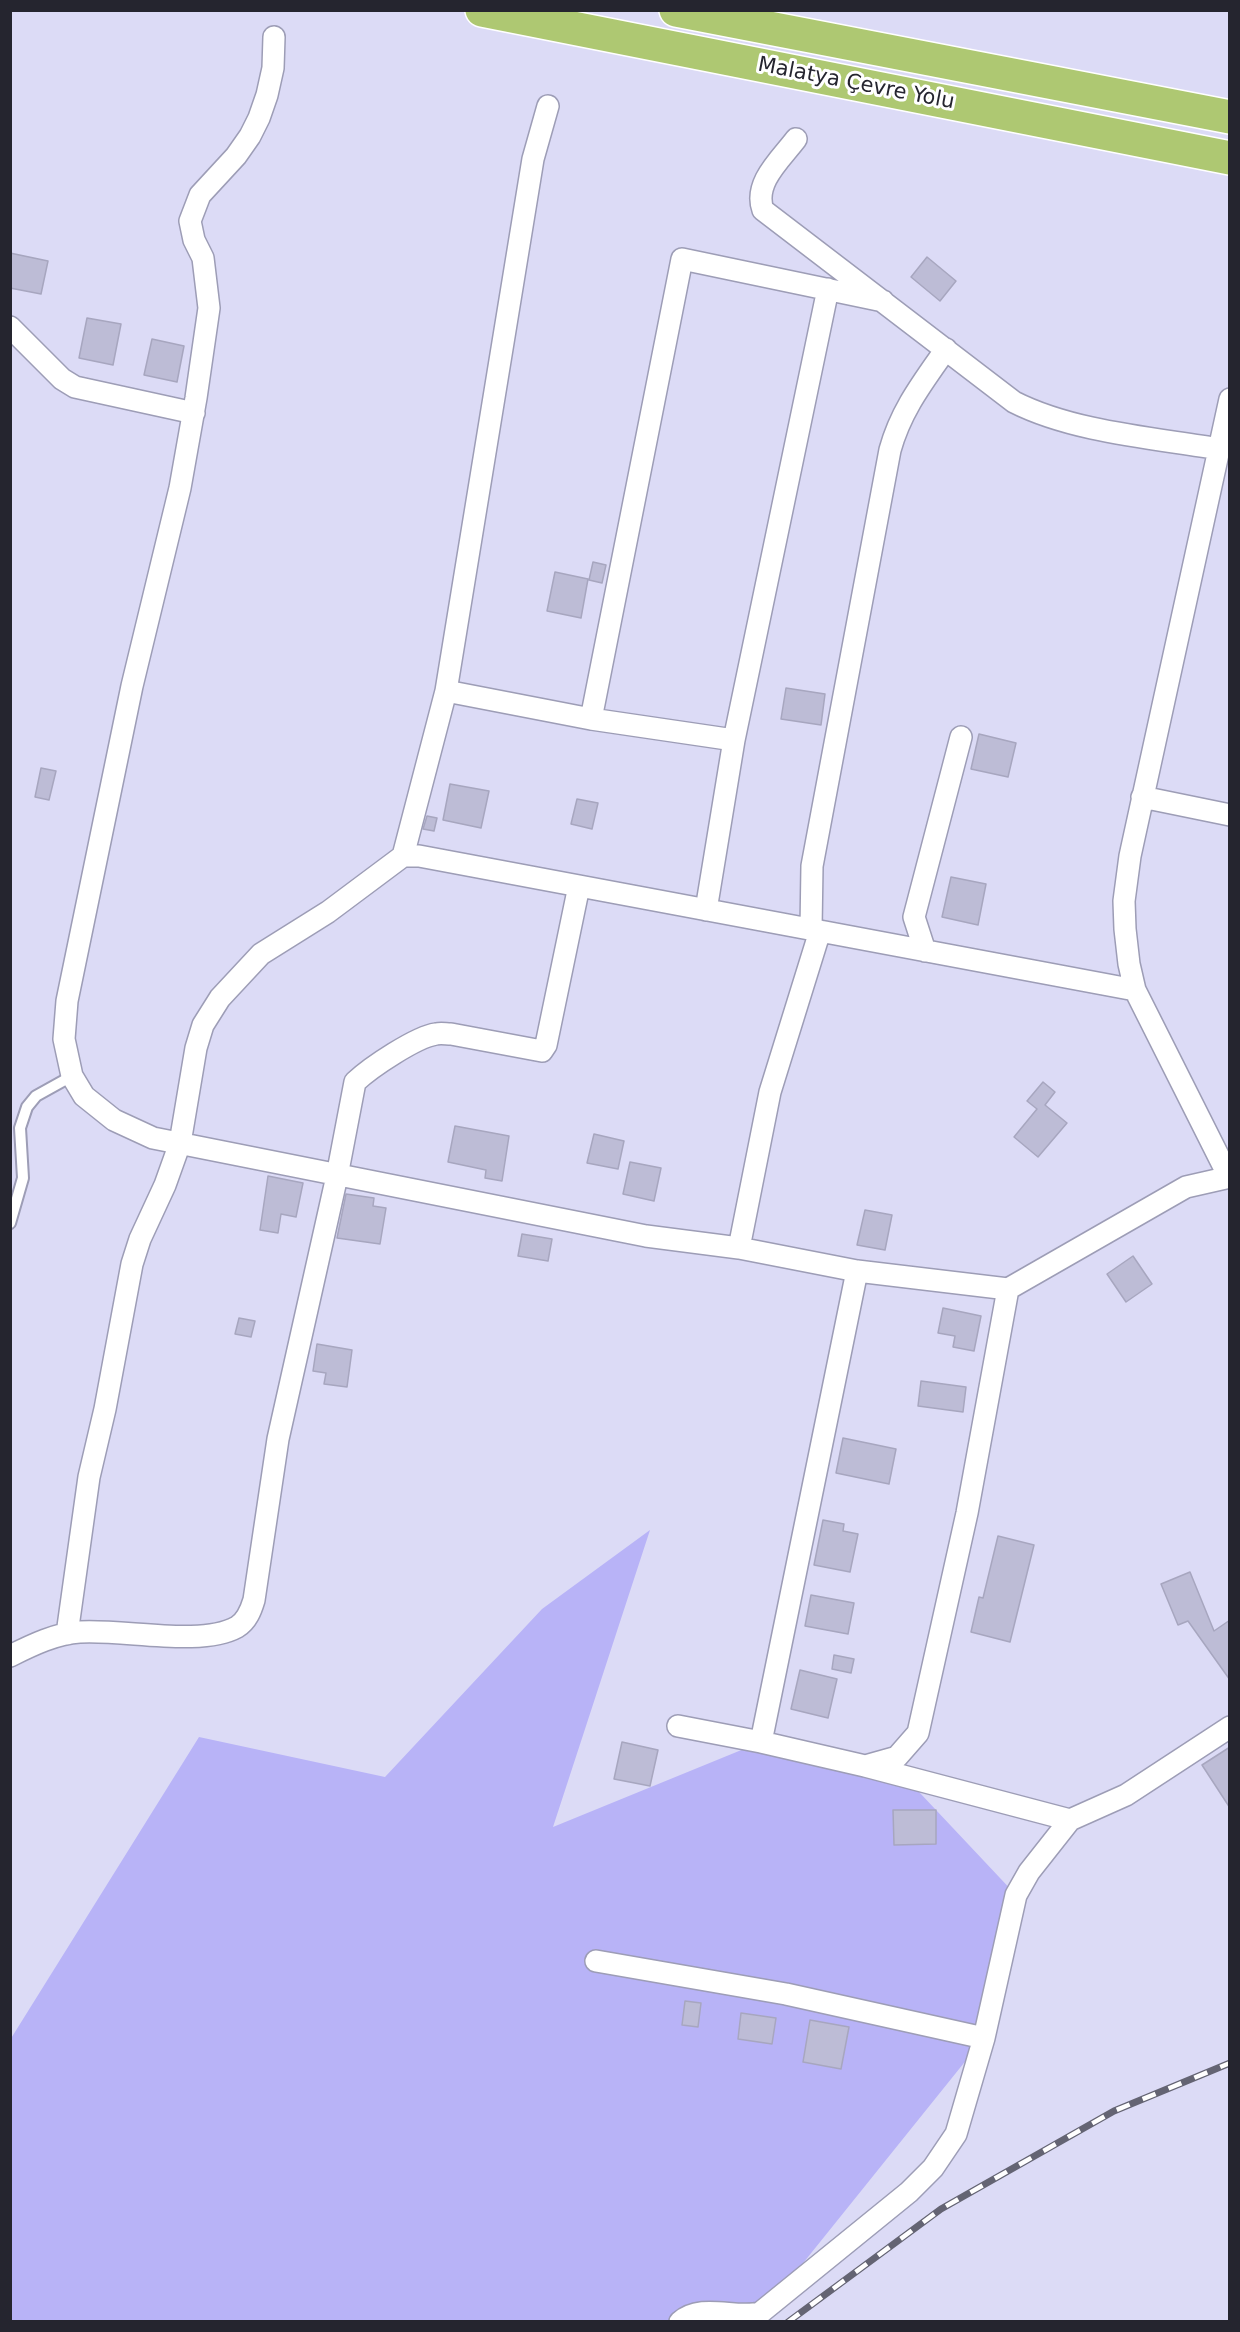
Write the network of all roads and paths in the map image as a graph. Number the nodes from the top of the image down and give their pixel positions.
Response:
1 (482, 10) edge
2 (676, 10) edge
3 (274, 37) dead end
4 (548, 106) dead end
5 (1230, 117) edge
6 (796, 139) dead end
7 (1230, 158) edge
8 (828, 289) junction
9 (883, 301) junction
10 (10, 327) edge
11 (946, 349) junction
12 (1230, 399) edge
13 (194, 413) junction
14 (1219, 449) junction
15 (446, 691) junction
16 (591, 719) junction
17 (962, 737) dead end
18 (734, 740) junction
19 (1142, 798) junction
20 (1230, 815) edge
21 (403, 856) junction
22 (579, 886) junction
23 (706, 910) junction
24 (815, 930) junction
25 (925, 951) junction
26 (1135, 990) junction
27 (72, 1076) junction
28 (180, 1143) junction
29 (337, 1176) junction
30 (1229, 1177) edge
31 (10, 1223) edge
32 (739, 1248) junction
33 (857, 1271) junction
34 (1008, 1289) junction
35 (67, 1634) junction
36 (10, 1656) edge
37 (678, 1726) dead end
38 (1230, 1727) edge
39 (761, 1742) junction
40 (865, 1766) junction
41 (1070, 1820) junction
42 (596, 1961) dead end
43 (984, 2038) junction
44 (680, 2322) edge

1 - 7 highway, Malatya Çevre Yolu
2 - 5 highway, Malatya Çevre Yolu
3 - 13 street
4 - 15 street
6 - 9 street
8 - 9 street
8 - 16 street
8 - 18 street
9 - 11 street
10 - 13 street
11 - 14 street
11 - 24 street
12 - 14 street
13 - 27 street
14 - 19 street
15 - 16 street
15 - 21 street
16 - 18 street
17 - 25 street
18 - 23 street
19 - 20 street
19 - 26 street
21 - 22 street
21 - 28 street
22 - 23 street
22 - 29 street
23 - 24 street
24 - 25 street
24 - 32 street
25 - 26 street
26 - 30 street
27 - 28 street
27 - 31 lane
28 - 29 street
28 - 35 street
29 - 32 street
29 - 35 street
30 - 34 street
32 - 33 street
33 - 34 street
33 - 39 street
34 - 40 street
35 - 36 street
37 - 39 street
38 - 41 street
39 - 40 street
40 - 41 street
41 - 43 street
42 - 43 street
43 - 44 street

